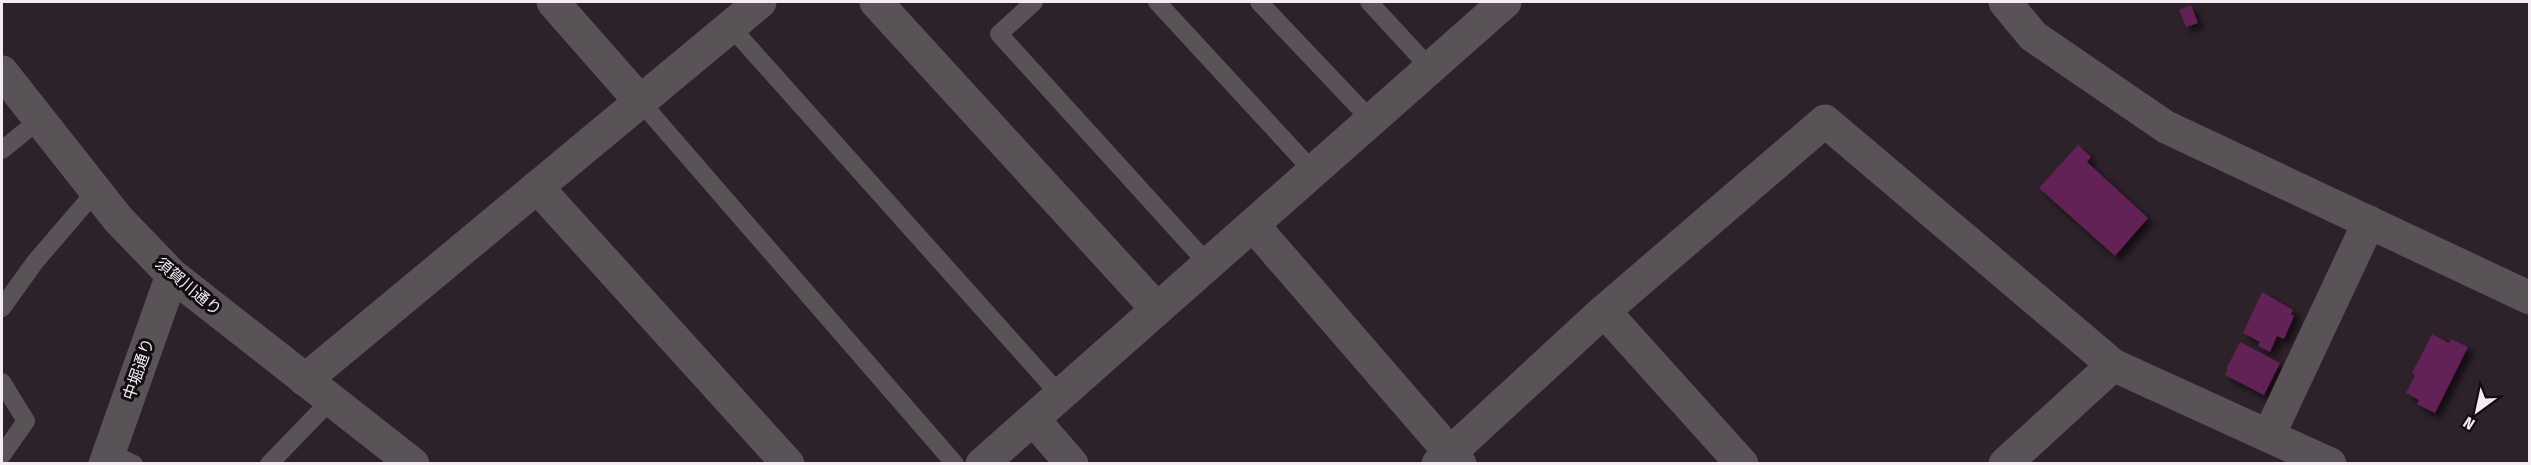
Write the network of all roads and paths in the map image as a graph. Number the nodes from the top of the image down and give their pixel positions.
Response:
1 (553, 2) edge
2 (760, 2) edge
3 (876, 2) edge
4 (1034, 2) edge
5 (1157, 2) edge
6 (1259, 2) edge
7 (1369, 2) edge
8 (1505, 2) edge
9 (2005, 2) edge
10 (730, 26) junction
11 (1430, 68) junction
12 (2, 72) edge
13 (640, 101) junction
14 (39, 120) junction
15 (1371, 120) junction
16 (2, 150) edge
17 (1313, 171) junction
18 (537, 187) junction
19 (96, 192) junction
20 (2368, 222) junction
21 (1253, 225) junction
22 (1208, 264) junction
23 (172, 275) junction
24 (2529, 298) edge
25 (2, 308) edge
26 (1156, 309) junction
27 (1604, 311) junction
28 (2113, 364) junction
29 (305, 380) junction
30 (2, 382) edge
31 (1060, 395) junction
32 (331, 400) junction
33 (1033, 419) junction
34 (2269, 435) junction
35 (2, 455) edge
36 (116, 460) edge
37 (1450, 460) edge
38 (269, 464) edge
39 (413, 464) edge
40 (788, 464) edge
41 (955, 464) edge
42 (982, 464) edge
43 (1072, 464) edge
44 (1742, 464) edge
45 (2005, 464) edge
46 (2330, 464) edge

1 - 13 street
2 - 10 street
3 - 26 street
4 - 22 lane
5 - 17 lane
6 - 15 lane
7 - 11 lane
8 - 11 street
9 - 20 street
10 - 13 street
10 - 31 lane
11 - 15 street
12 - 14 street, 須賀川通り
13 - 18 street
13 - 41 lane
14 - 16 lane
14 - 19 street, 須賀川通り
15 - 17 street
17 - 21 street
18 - 29 street
18 - 40 street
19 - 23 street, 須賀川通り
19 - 25 lane
20 - 24 street
20 - 34 street
21 - 22 street
21 - 37 street
22 - 26 street
23 - 29 street, 須賀川通り
23 - 36 street, 中堀通り
26 - 31 street
27 - 28 street
27 - 37 street
27 - 44 street
28 - 34 street
28 - 45 street
29 - 32 street, 須賀川通り
30 - 35 lane
31 - 33 street
32 - 38 lane
32 - 39 street, 須賀川通り
33 - 42 street
33 - 43 street
34 - 46 street

